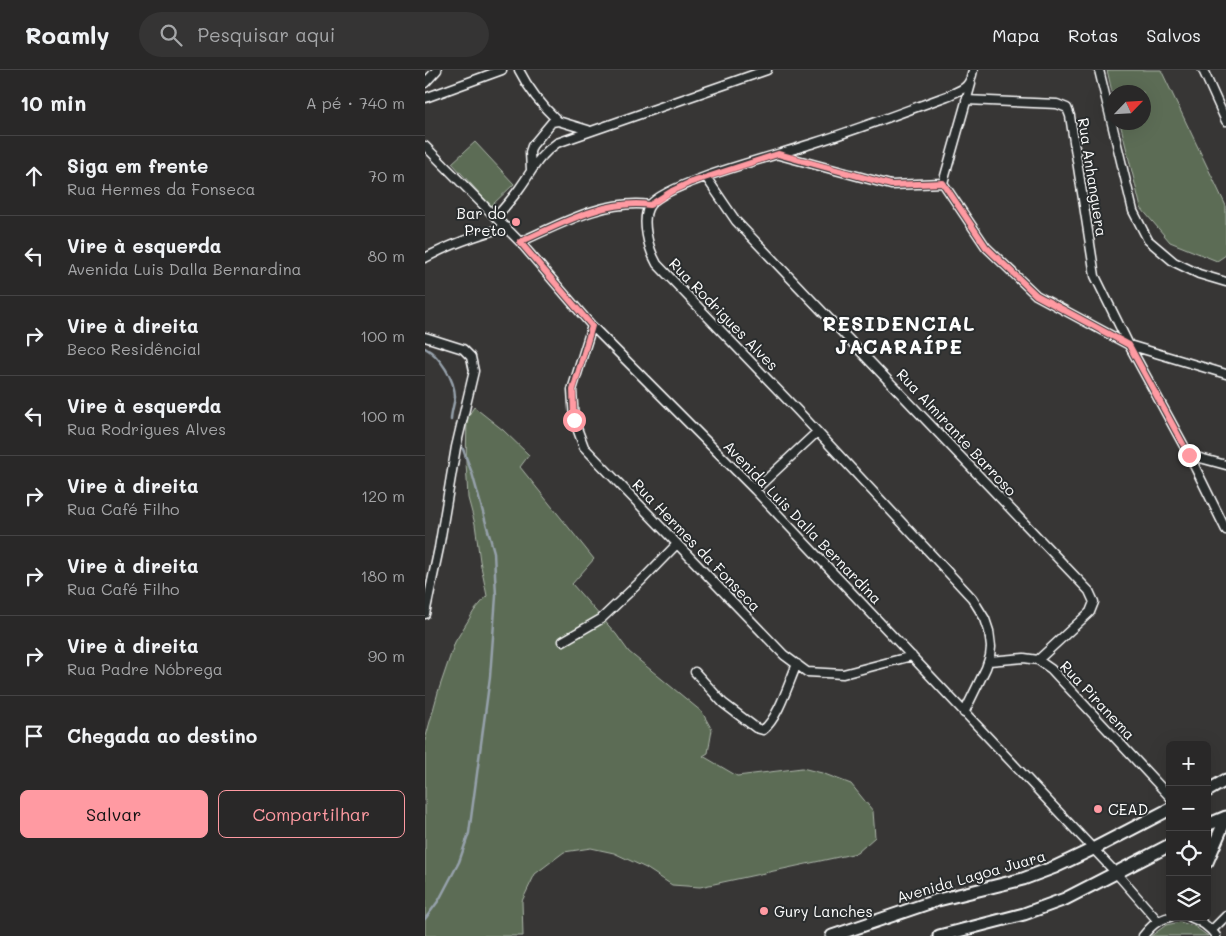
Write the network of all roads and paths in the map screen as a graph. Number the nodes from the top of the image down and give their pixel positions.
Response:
1 (437, 70) edge
2 (502, 70) edge
3 (519, 70) edge
4 (767, 70) edge
5 (973, 70) edge
6 (1099, 70) edge
7 (1203, 70) edge
8 (971, 80) junction
9 (425, 83) edge
10 (425, 98) edge
11 (966, 100) junction
12 (558, 121) junction
13 (1226, 121) edge
14 (590, 130) junction
15 (425, 146) edge
16 (778, 154) junction
17 (531, 170) junction
18 (706, 176) junction
19 (943, 183) junction
20 (650, 205) junction
21 (496, 217) junction
22 (506, 227) junction
23 (520, 242) junction
24 (425, 258) edge
25 (1226, 282) edge
26 (592, 326) junction
27 (425, 337) edge
28 (1129, 345) junction
29 (1226, 374) edge
30 (817, 432) junction
31 (1189, 455) junction
32 (1226, 465) edge
33 (755, 490) junction
34 (1226, 530) edge
35 (677, 544) junction
36 (425, 614) edge
37 (563, 641) dead end
38 (912, 656) junction
39 (1037, 660) junction
40 (989, 661) junction
41 (797, 664) junction
42 (695, 672) dead end
43 (965, 713) junction
44 (1226, 780) edge
45 (1211, 789) edge
46 (1166, 793) edge
47 (1166, 812) edge
48 (1226, 817) edge
49 (1153, 818) junction
50 (1166, 821) edge
51 (1211, 824) edge
52 (1166, 847) edge
53 (1093, 849) junction
54 (1211, 853) edge
55 (1117, 874) junction
56 (1226, 916) edge
57 (1166, 918) edge
58 (1158, 920) junction
59 (1202, 921) edge
60 (1214, 933) edge
61 (832, 936) edge
62 (939, 936) edge
63 (1143, 936) edge

1 - 9 street
2 - 10 street
3 - 12 street
4 - 14 street
5 - 8 street
6 - 25 street
7 - 13 street
8 - 11 street
8 - 16 street
11 - 19 street
11 - 28 street, Rua Anhanguera
12 - 14 street
12 - 17 street
14 - 17 street
15 - 21 street, Avenida Luis Dalla Bernardina
16 - 18 street
16 - 19 street
17 - 21 street
18 - 20 street
18 - 39 street, Rua Almirante Barroso
19 - 28 street
20 - 23 street
20 - 30 street, Rua Rodrigues Alves
21 - 22 street, Avenida Luis Dalla Bernardina
22 - 23 street, Avenida Luis Dalla Bernardina
22 - 24 street
23 - 26 street, Avenida Luis Dalla Bernardina
26 - 33 street, Avenida Luis Dalla Bernardina
26 - 35 street, Rua Hermes da Fonseca
27 - 36 street
28 - 29 street
28 - 31 street
30 - 33 street
30 - 40 street, Rua Rodrigues Alves
31 - 32 street
31 - 34 street
33 - 38 street, Avenida Luis Dalla Bernardina
35 - 37 street
35 - 41 street, Rua Hermes da Fonseca
38 - 41 street, Rua Hermes da Fonseca
38 - 43 street, Avenida Luis Dalla Bernardina
39 - 40 street, Rua Piranema
39 - 46 street, Rua Piranema
40 - 43 street, Rua Rodrigues Alves
41 - 42 street
43 - 53 street, Avenida Luis Dalla Bernardina
44 - 45 main road
47 - 49 main road, Avenida Lagoa Juara
48 - 51 main road
48 - 54 main road
49 - 50 main road
49 - 53 main road, Avenida Lagoa Juara
52 - 55 main road
53 - 55 street, Avenida Luis Dalla Bernardina
53 - 61 main road, Avenida Lagoa Juara
55 - 58 street, Avenida Luis Dalla Bernardina
55 - 62 main road
56 - 60 street
57 - 58 street
58 - 63 street
59 - 60 street

